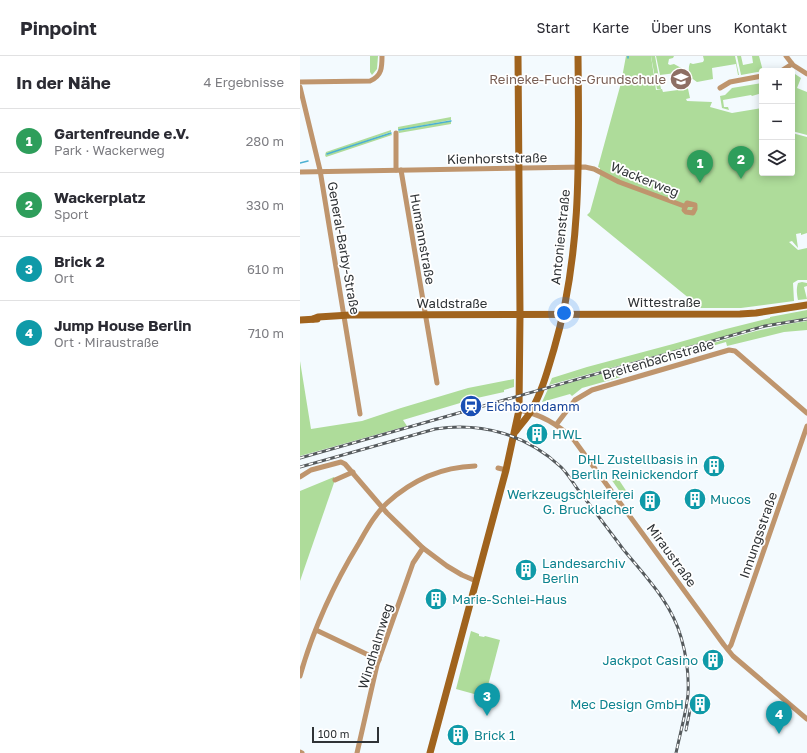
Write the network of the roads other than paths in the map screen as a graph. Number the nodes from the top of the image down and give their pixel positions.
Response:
1 (382, 56) edge
2 (518, 56) edge
3 (578, 56) edge
4 (786, 56) edge
5 (792, 64) junction
6 (786, 68) edge
7 (807, 74) edge
8 (759, 77) edge
9 (300, 82) edge
10 (300, 87) edge
11 (720, 88) dead end
12 (396, 133) dead end
13 (579, 168) junction
14 (519, 169) junction
15 (320, 170) junction
16 (398, 170) junction
17 (597, 171) joint
18 (300, 172) edge
19 (684, 206) dead end
20 (807, 305) edge
21 (520, 314) junction
22 (563, 314) junction
23 (425, 315) junction
24 (345, 317) junction
25 (300, 320) edge
26 (437, 383) dead end
27 (519, 410) junction
28 (530, 412) junction
29 (807, 413) edge
30 (360, 414) dead end
31 (556, 425) junction
32 (807, 426) edge
33 (515, 432) junction
34 (475, 466) dead end
35 (353, 472) junction
36 (300, 476) edge
37 (335, 480) dead end
38 (382, 508) junction
39 (423, 548) junction
40 (476, 581) junction
41 (316, 630) junction
42 (728, 649) junction
43 (379, 660) junction
44 (300, 676) edge
45 (807, 719) edge
46 (357, 753) edge
47 (430, 753) edge

1 - 9 street
2 - 14 main road
3 - 13 main road, Antonienstraße
4 - 5 street
5 - 6 street
5 - 7 street
8 - 11 street
10 - 15 street, General-Barby-Straße
12 - 16 street
13 - 14 street, Kienhorststraße
13 - 17 street, Kienhorststraße
13 - 22 main road, Antonienstraße
14 - 16 street, Kienhorststraße
14 - 21 main road
15 - 16 street, Kienhorststraße
15 - 18 street, Kienhorststraße
15 - 24 street, General-Barby-Straße
16 - 23 street, Humannstraße
17 - 19 street, Wackerweg
20 - 22 main road, Wittestraße
21 - 22 main road, Wittestraße
21 - 23 main road, Waldstraße
21 - 27 main road
22 - 28 main road, Antonienstraße
23 - 24 main road, Waldstraße
23 - 26 street, Humannstraße
24 - 25 main road, Waldstraße
24 - 30 street, General-Barby-Straße
27 - 28 street, Miraustraße
27 - 33 main road
28 - 31 street, Miraustraße
28 - 33 main road, Antonienstraße
29 - 31 street, Breitenbachstraße
31 - 42 street, Miraustraße
32 - 42 street, Innungsstraße
33 - 40 main road
34 - 38 street
35 - 36 street
35 - 37 street
35 - 38 street
38 - 39 street
38 - 41 street
39 - 40 street
39 - 43 street, Windhalmweg
40 - 47 main road
41 - 43 street
41 - 44 street
42 - 45 street, Miraustraße
43 - 46 street, Windhalmweg

